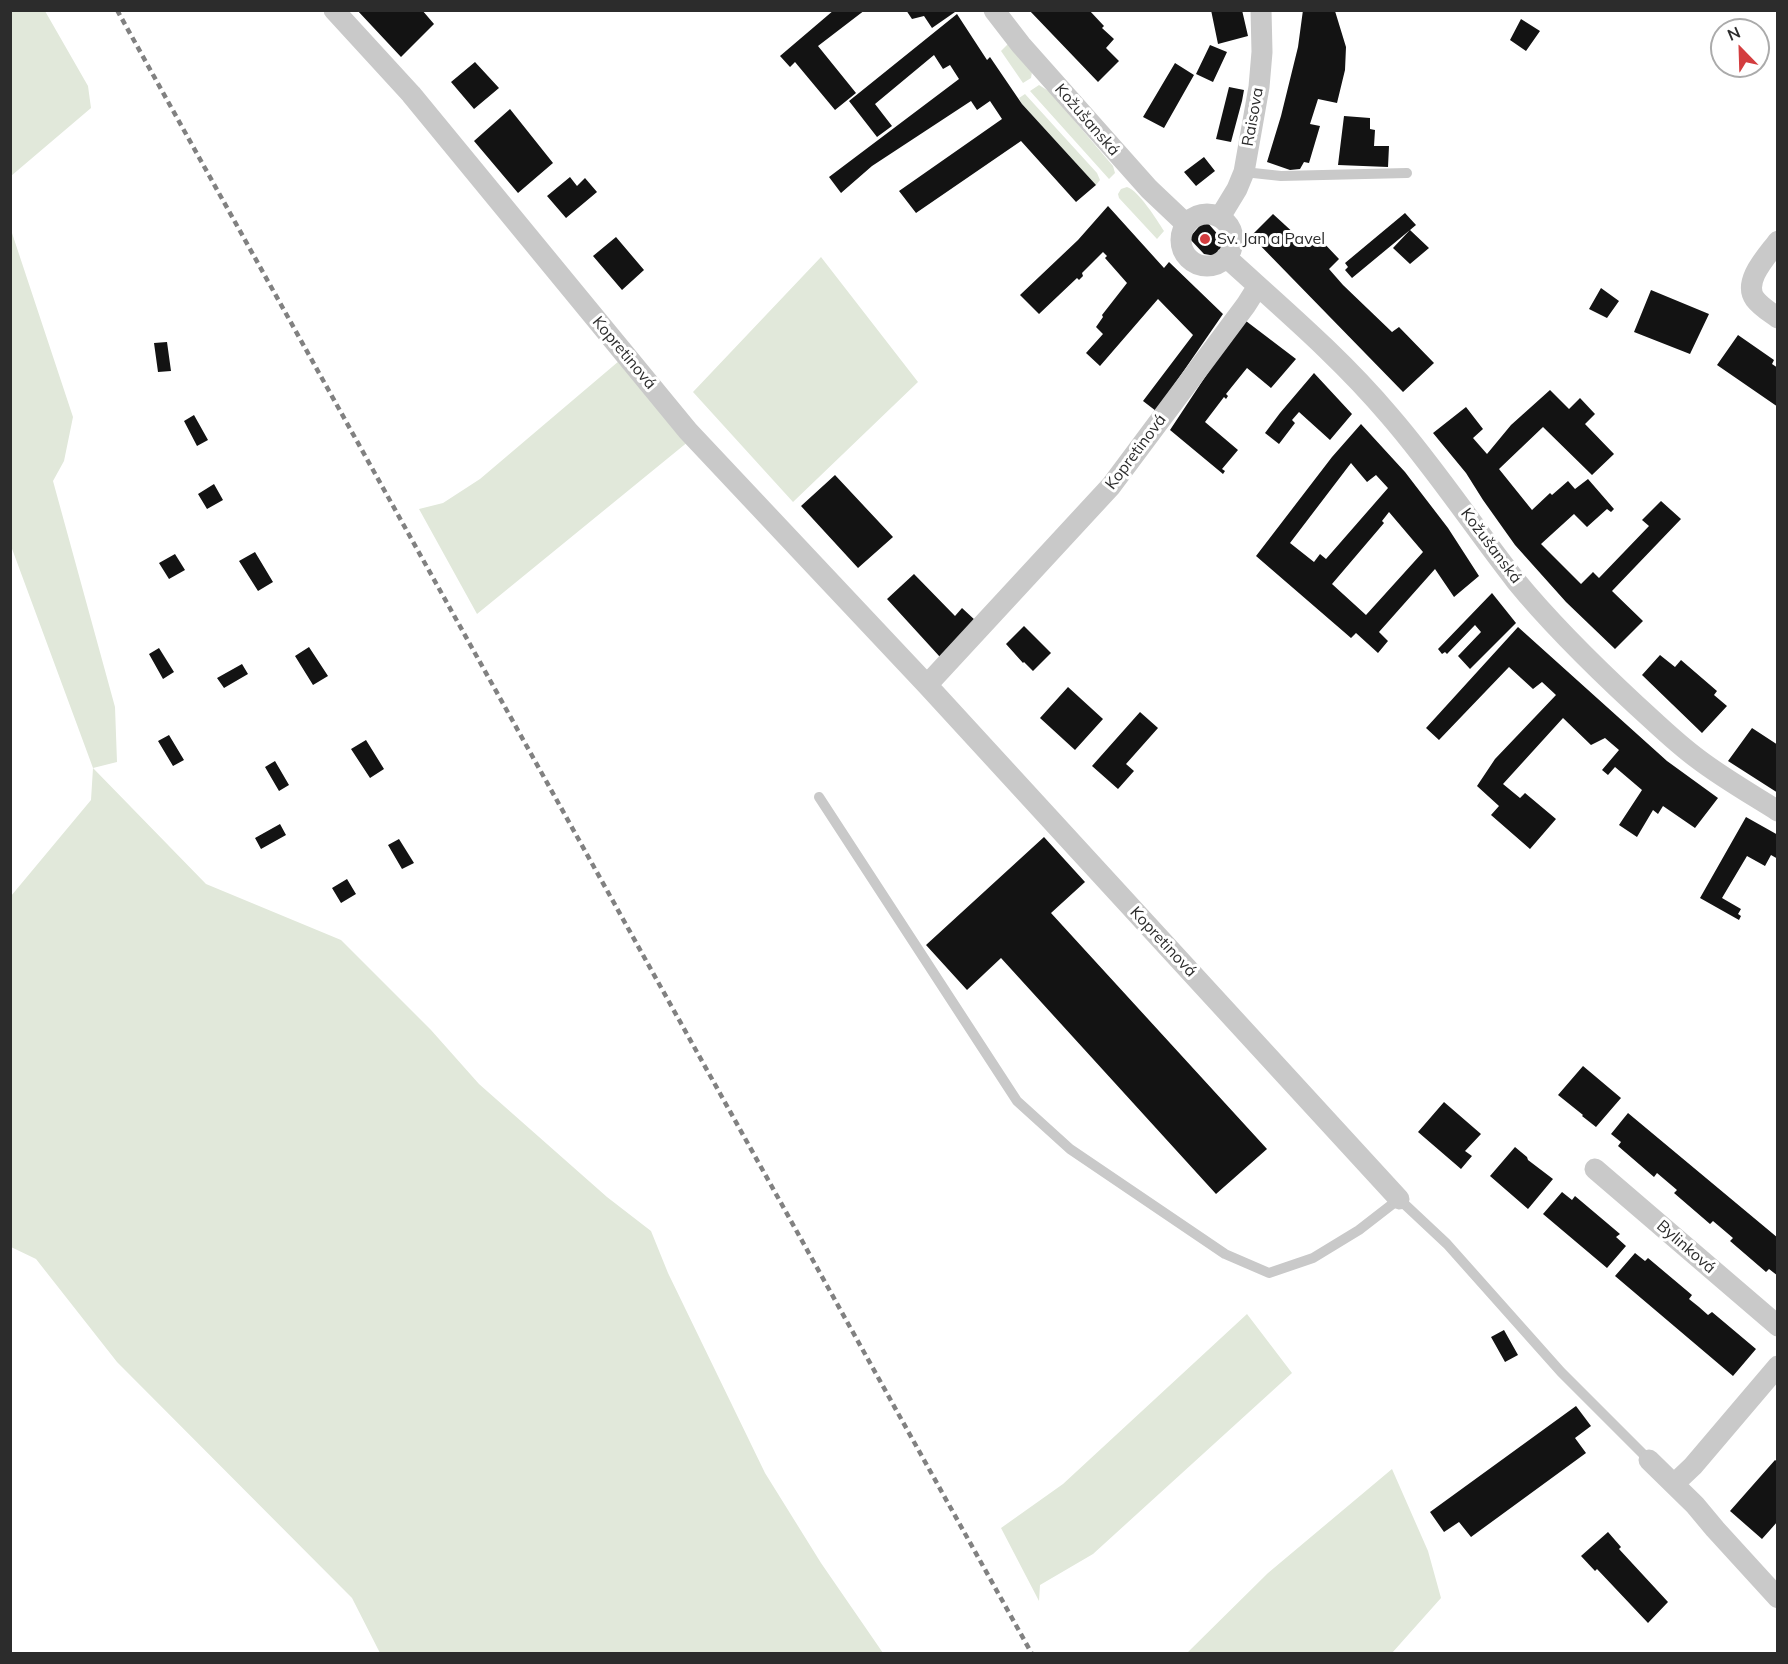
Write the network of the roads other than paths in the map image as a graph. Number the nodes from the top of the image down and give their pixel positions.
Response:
1 (334, 10) edge
2 (994, 10) edge
3 (1261, 10) edge
4 (1244, 172) junction
5 (1407, 173) dead end
6 (1220, 217) junction
7 (1186, 224) junction
8 (1778, 241) edge
9 (1226, 257) junction
10 (1258, 286) junction
11 (1778, 318) edge
12 (927, 686) junction
13 (819, 797) dead end
14 (1778, 811) edge
15 (1595, 1169) dead end
16 (1399, 1200) junction
17 (1778, 1326) edge
18 (1778, 1366) edge
19 (1649, 1460) joint
20 (1674, 1484) junction
21 (1778, 1598) edge

1 - 12 street, Kopretinová
2 - 7 street, Kožušanská
3 - 4 street, Raisova
4 - 5 lane
4 - 6 street, Raisova
6 - 7 street
6 - 9 street
7 - 9 street
8 - 11 street
9 - 10 street, Kožušanská
10 - 12 street, Kopretinová
10 - 14 street, Kožušanská
12 - 16 street, Kopretinová
13 - 16 lane
15 - 17 street, Bylinková
16 - 19 lane
18 - 20 street
19 - 20 street
20 - 21 street

